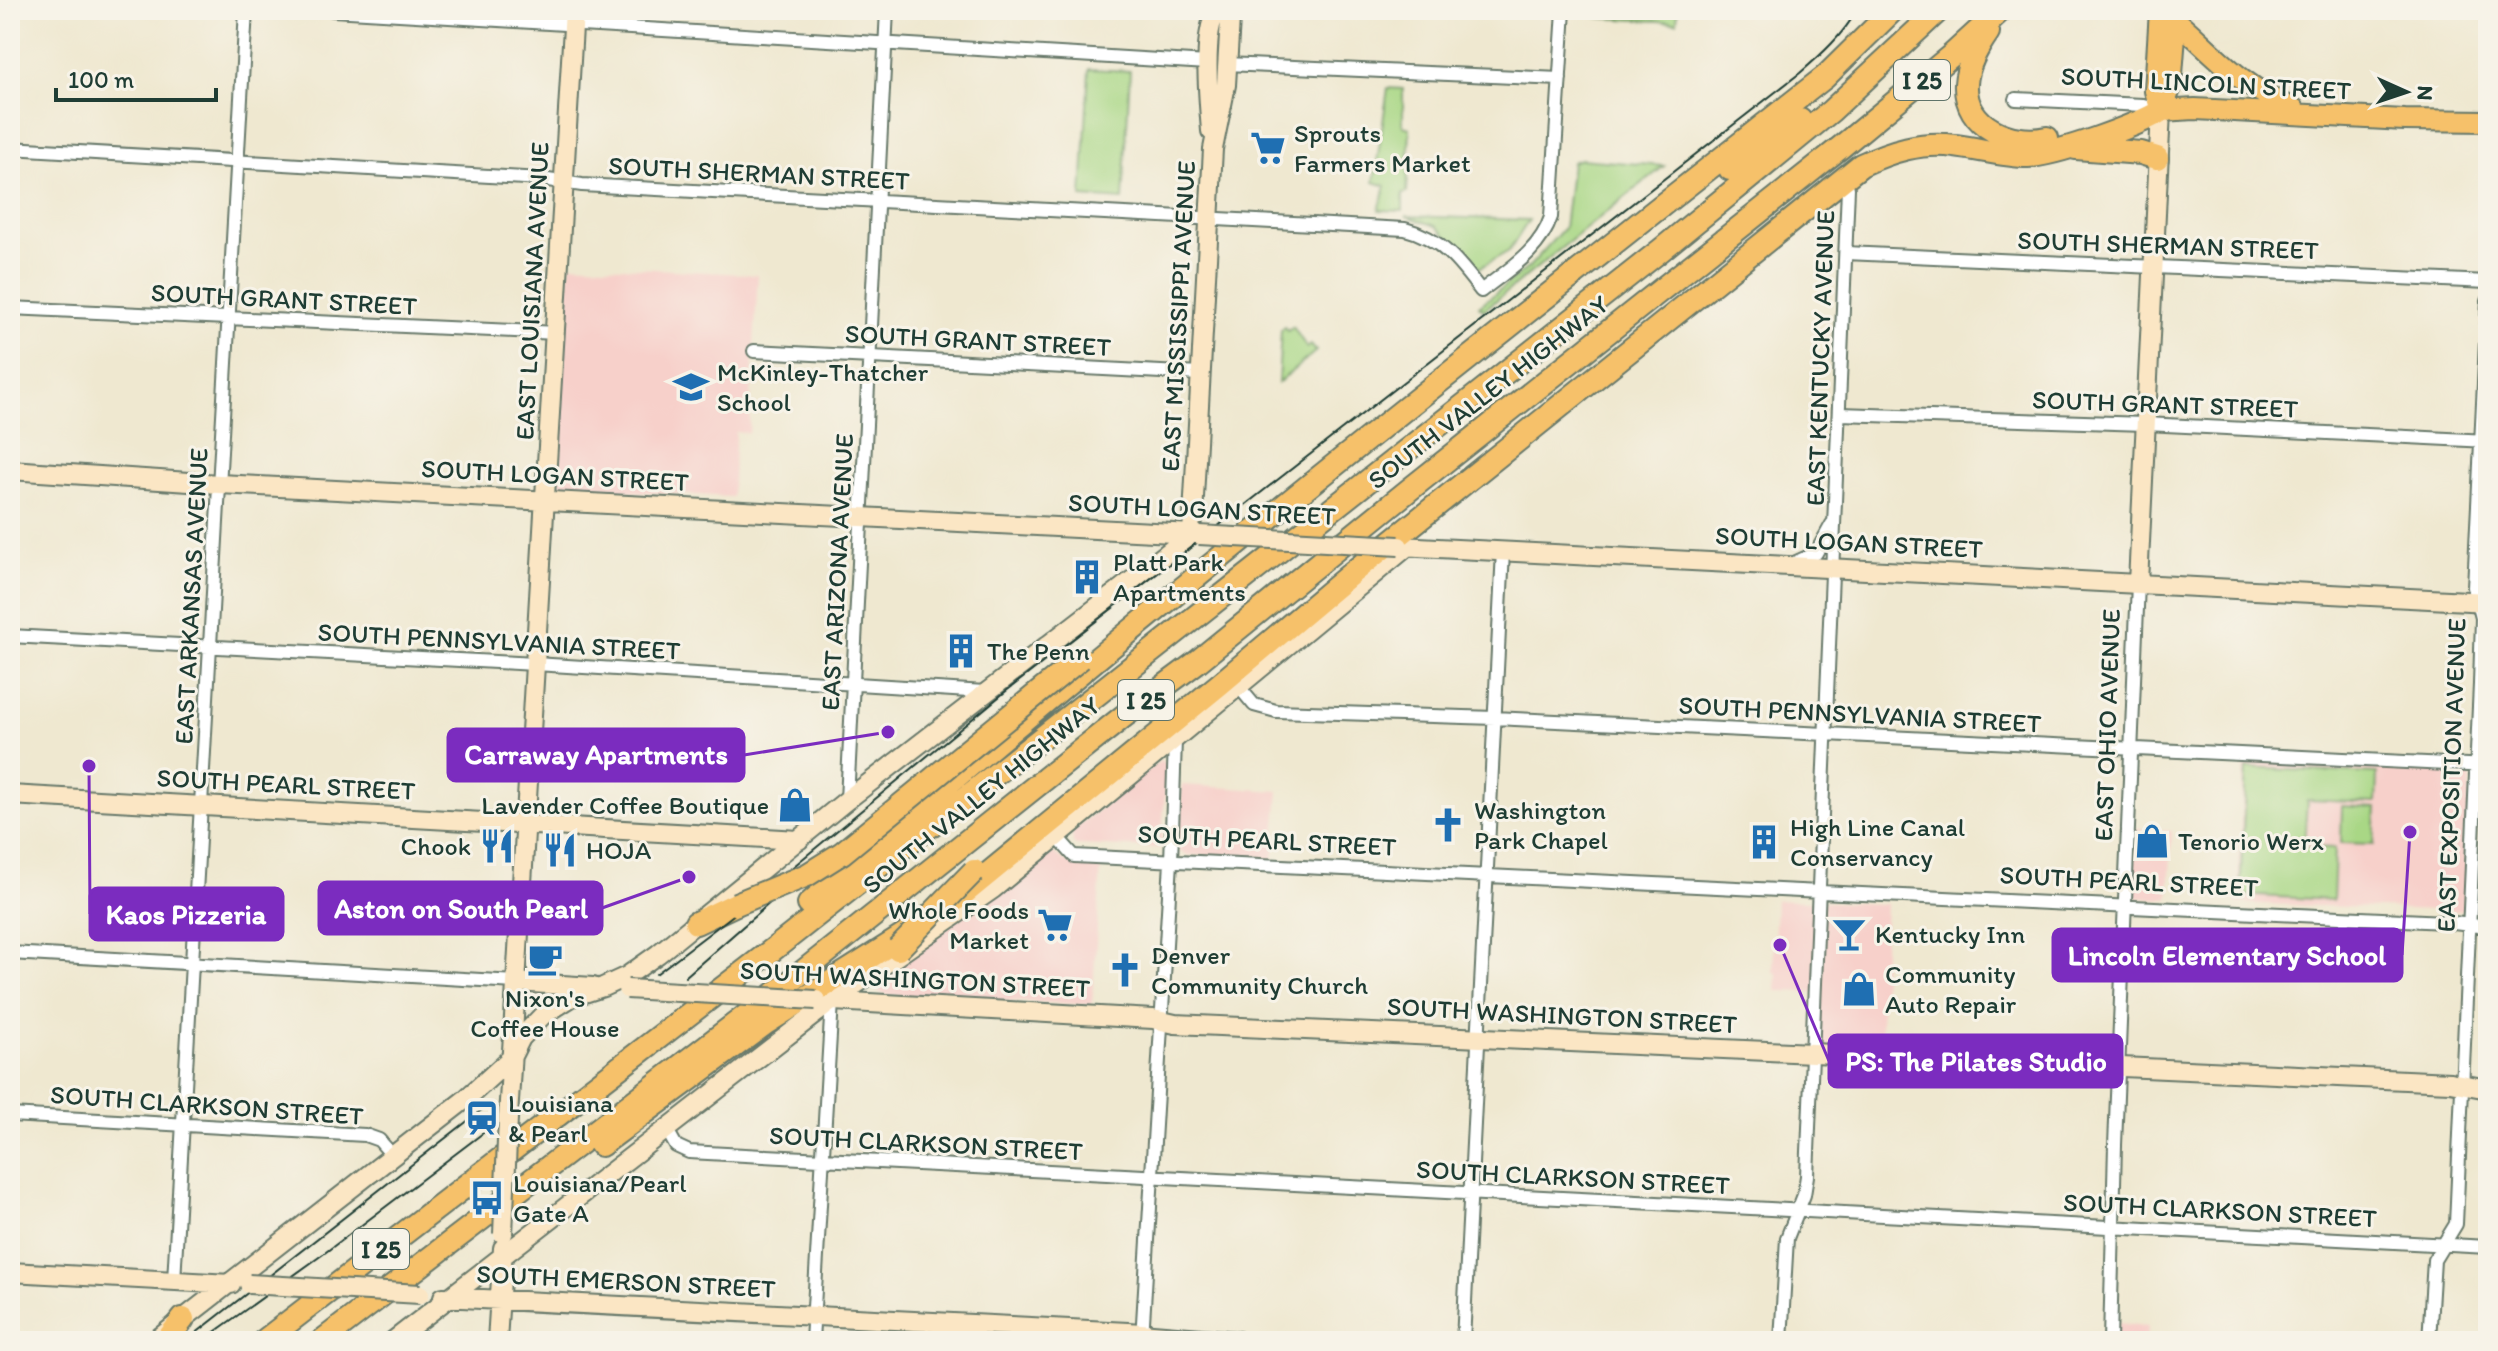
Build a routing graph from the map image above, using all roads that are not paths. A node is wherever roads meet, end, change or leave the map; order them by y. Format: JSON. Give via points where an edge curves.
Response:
{"nodes":[{"id":1,"x":246,"y":10,"type":"edge"},
{"id":2,"x":333,"y":10,"type":"edge"},
{"id":3,"x":887,"y":10,"type":"edge"},
{"id":4,"x":1564,"y":10,"type":"edge"},
{"id":5,"x":1893,"y":10,"type":"edge"},
{"id":6,"x":1939,"y":10,"type":"edge"},
{"id":7,"x":2003,"y":10,"type":"edge"},
{"id":8,"x":2169,"y":12,"type":"edge"},
{"id":9,"x":1217,"y":13,"type":"edge"},
{"id":10,"x":574,"y":18,"type":"edge"},
{"id":11,"x":886,"y":45,"type":"junction"},
{"id":12,"x":1208,"y":63,"type":"junction"},
{"id":13,"x":1227,"y":64,"type":"junction"},
{"id":14,"x":1560,"y":79,"type":"junction"},
{"id":15,"x":2016,"y":99,"type":"dead end"},
{"id":16,"x":2161,"y":111,"type":"junction"},
{"id":17,"x":2305,"y":114,"type":"junction"},
{"id":18,"x":2488,"y":121,"type":"edge"},
{"id":19,"x":2063,"y":147,"type":"junction"},
{"id":20,"x":10,"y":148,"type":"edge"},
{"id":21,"x":1213,"y":149,"type":"junction"},
{"id":22,"x":2157,"y":158,"type":"junction"},
{"id":23,"x":237,"y":162,"type":"junction"},
{"id":24,"x":565,"y":182,"type":"junction"},
{"id":25,"x":1848,"y":188,"type":"dead end"},
{"id":26,"x":878,"y":202,"type":"junction"},
{"id":27,"x":1208,"y":220,"type":"junction"},
{"id":28,"x":1846,"y":253,"type":"junction"},
{"id":29,"x":2152,"y":266,"type":"junction"},
{"id":30,"x":2488,"y":282,"type":"edge"},
{"id":31,"x":1561,"y":286,"type":"junction"},
{"id":32,"x":2488,"y":301,"type":"edge"},
{"id":33,"x":10,"y":308,"type":"edge"},
{"id":34,"x":228,"y":320,"type":"junction"},
{"id":35,"x":557,"y":333,"type":"junction"},
{"id":36,"x":754,"y":351,"type":"dead end"},
{"id":37,"x":870,"y":357,"type":"junction"},
{"id":38,"x":1200,"y":374,"type":"junction"},
{"id":39,"x":1840,"y":414,"type":"junction"},
{"id":40,"x":2145,"y":424,"type":"junction"},
{"id":41,"x":2484,"y":441,"type":"edge"},
{"id":42,"x":10,"y":470,"type":"edge"},
{"id":43,"x":219,"y":484,"type":"junction"},
{"id":44,"x":1409,"y":490,"type":"junction"},
{"id":45,"x":547,"y":500,"type":"junction"},
{"id":46,"x":1278,"y":512,"type":"junction"},
{"id":47,"x":1836,"y":513,"type":"junction"},
{"id":48,"x":861,"y":518,"type":"junction"},
{"id":49,"x":1195,"y":535,"type":"junction"},
{"id":50,"x":1404,"y":546,"type":"junction"},
{"id":51,"x":1503,"y":551,"type":"junction"},
{"id":52,"x":1786,"y":564,"type":"junction"},
{"id":53,"x":1833,"y":566,"type":"junction"},
{"id":54,"x":2138,"y":583,"type":"junction"},
{"id":55,"x":2482,"y":602,"type":"edge"},
{"id":56,"x":10,"y":636,"type":"edge"},
{"id":57,"x":210,"y":648,"type":"junction"},
{"id":58,"x":535,"y":664,"type":"junction"},
{"id":59,"x":853,"y":683,"type":"junction"},
{"id":60,"x":1239,"y":687,"type":"junction"},
{"id":61,"x":985,"y":692,"type":"junction"},
{"id":62,"x":1495,"y":718,"type":"junction"},
{"id":63,"x":1826,"y":734,"type":"junction"},
{"id":64,"x":1175,"y":740,"type":"junction"},
{"id":65,"x":2132,"y":749,"type":"junction"},
{"id":66,"x":2482,"y":766,"type":"edge"},
{"id":67,"x":10,"y":795,"type":"edge"},
{"id":68,"x":847,"y":800,"type":"junction"},
{"id":69,"x":201,"y":805,"type":"junction"},
{"id":70,"x":526,"y":824,"type":"junction"},
{"id":71,"x":1057,"y":837,"type":"junction"},
{"id":72,"x":799,"y":840,"type":"junction"},
{"id":73,"x":1171,"y":862,"type":"junction"},
{"id":74,"x":1487,"y":877,"type":"junction"},
{"id":75,"x":1819,"y":893,"type":"junction"},
{"id":76,"x":2125,"y":907,"type":"junction"},
{"id":77,"x":696,"y":923,"type":"junction"},
{"id":78,"x":2469,"y":925,"type":"junction"},
{"id":79,"x":2488,"y":927,"type":"edge"},
{"id":80,"x":10,"y":953,"type":"edge"},
{"id":81,"x":192,"y":963,"type":"junction"},
{"id":82,"x":881,"y":966,"type":"junction"},
{"id":83,"x":516,"y":982,"type":"junction"},
{"id":84,"x":603,"y":987,"type":"junction"},
{"id":85,"x":824,"y":1000,"type":"junction"},
{"id":86,"x":1160,"y":1020,"type":"junction"},
{"id":87,"x":1480,"y":1037,"type":"junction"},
{"id":88,"x":652,"y":1042,"type":"junction"},
{"id":89,"x":1811,"y":1052,"type":"junction"},
{"id":90,"x":511,"y":1058,"type":"junction"},
{"id":91,"x":2118,"y":1067,"type":"junction"},
{"id":92,"x":2462,"y":1085,"type":"junction"},
{"id":93,"x":2488,"y":1089,"type":"edge"},
{"id":94,"x":10,"y":1115,"type":"edge"},
{"id":95,"x":183,"y":1124,"type":"junction"},
{"id":96,"x":667,"y":1130,"type":"junction"},
{"id":97,"x":393,"y":1156,"type":"junction"},
{"id":98,"x":822,"y":1159,"type":"junction"},
{"id":99,"x":1151,"y":1177,"type":"junction"},
{"id":100,"x":1472,"y":1194,"type":"junction"},
{"id":101,"x":1799,"y":1210,"type":"junction"},
{"id":102,"x":2114,"y":1226,"type":"junction"},
{"id":103,"x":2445,"y":1244,"type":"junction"},
{"id":104,"x":445,"y":1246,"type":"junction"},
{"id":105,"x":2488,"y":1247,"type":"edge"},
{"id":106,"x":502,"y":1256,"type":"junction"},
{"id":107,"x":10,"y":1272,"type":"edge"},
{"id":108,"x":174,"y":1281,"type":"junction"},
{"id":109,"x":229,"y":1283,"type":"junction"},
{"id":110,"x":448,"y":1298,"type":"junction"},
{"id":111,"x":499,"y":1302,"type":"junction"},
{"id":112,"x":814,"y":1317,"type":"junction"},
{"id":113,"x":183,"y":1319,"type":"junction"},
{"id":114,"x":1142,"y":1337,"type":"edge"},
{"id":115,"x":155,"y":1341,"type":"edge"},
{"id":116,"x":166,"y":1341,"type":"edge"},
{"id":117,"x":264,"y":1341,"type":"edge"},
{"id":118,"x":322,"y":1341,"type":"edge"},
{"id":119,"x":393,"y":1341,"type":"edge"},
{"id":120,"x":497,"y":1341,"type":"edge"},
{"id":121,"x":812,"y":1341,"type":"edge"},
{"id":122,"x":1238,"y":1341,"type":"edge"},
{"id":123,"x":1463,"y":1341,"type":"edge"},
{"id":124,"x":1781,"y":1341,"type":"edge"},
{"id":125,"x":2110,"y":1341,"type":"edge"},
{"id":126,"x":2429,"y":1341,"type":"edge"}],
"edges":[{"from":1,"to":23,"type":"street","name":"EAST ARKANSAS AVENUE"},
{"from":2,"to":10,"type":"street"},
{"from":3,"to":11,"type":"street","name":"EAST ARIZONA AVENUE"},
{"from":4,"to":14,"type":"street"},
{"from":5,"to":31,"type":"highway","via":[[1825,77]]},
{"from":6,"to":31,"type":"highway","via":[[1765,145]]},
{"from":6,"to":88,"type":"highway","name":"SOUTH VALLEY HIGHWAY","number":"I 25","via":[[1831,111],[1673,240]]},
{"from":7,"to":16,"type":"highway","via":[[1973,56],[1966,81],[1969,104],[1997,133],[2023,141],[2144,110]]},
{"from":7,"to":44,"type":"highway","name":"SOUTH VALLEY HIGHWAY","number":"I 25","via":[[1829,157]]},
{"from":8,"to":16,"type":"main road","name":"EAST OHIO AVENUE","via":[[2170,91]]},
{"from":8,"to":17,"type":"main road","via":[[2250,88]]},
{"from":9,"to":12,"type":"street","name":"EAST MISSISSIPPI AVENUE"},
{"from":9,"to":13,"type":"street","name":"EAST MISSISSIPPI AVENUE","via":[[1230,19]]},
{"from":10,"to":11,"type":"street"},
{"from":10,"to":24,"type":"street","name":"EAST LOUISIANA AVENUE"},
{"from":11,"to":12,"type":"street"},
{"from":11,"to":26,"type":"street","name":"EAST ARIZONA AVENUE"},
{"from":12,"to":21,"type":"street","name":"EAST MISSISSIPPI AVENUE"},
{"from":13,"to":14,"type":"street"},
{"from":13,"to":21,"type":"street","name":"EAST MISSISSIPPI AVENUE"},
{"from":14,"to":27,"type":"street","name":"SOUTH SHERMAN STREET","via":[[1554,199],[1547,229],[1525,257],[1481,291],[1452,255],[1415,232]]},
{"from":15,"to":16,"type":"street","name":"SOUTH LINCOLN STREET","via":[[2143,105]]},
{"from":16,"to":17,"type":"main road","name":"SOUTH LINCOLN STREET"},
{"from":16,"to":19,"type":"highway"},
{"from":16,"to":22,"type":"street","name":"EAST OHIO AVENUE"},
{"from":17,"to":18,"type":"main road","name":"SOUTH LINCOLN STREET"},
{"from":19,"to":22,"type":"highway"},
{"from":19,"to":104,"type":"highway","via":[[2020,156],[1922,145],[1854,170],[1352,573],[964,894],[766,1023],[588,1155]]},
{"from":20,"to":23,"type":"street","name":"SOUTH SHERMAN STREET"},
{"from":21,"to":27,"type":"street","name":"EAST MISSISSIPPI AVENUE"},
{"from":22,"to":29,"type":"street","name":"EAST OHIO AVENUE"},
{"from":23,"to":24,"type":"street","name":"SOUTH SHERMAN STREET"},
{"from":23,"to":34,"type":"street","name":"EAST ARKANSAS AVENUE"},
{"from":24,"to":26,"type":"street","name":"SOUTH SHERMAN STREET"},
{"from":24,"to":35,"type":"street","name":"EAST LOUISIANA AVENUE"},
{"from":25,"to":28,"type":"street","name":"EAST KENTUCKY AVENUE"},
{"from":26,"to":27,"type":"street","name":"SOUTH SHERMAN STREET"},
{"from":26,"to":37,"type":"street","name":"EAST ARIZONA AVENUE"},
{"from":27,"to":38,"type":"street","name":"EAST MISSISSIPPI AVENUE"},
{"from":28,"to":29,"type":"street","name":"SOUTH SHERMAN STREET"},
{"from":28,"to":39,"type":"street","name":"EAST KENTUCKY AVENUE"},
{"from":29,"to":30,"type":"street","name":"SOUTH SHERMAN STREET"},
{"from":29,"to":40,"type":"street","name":"EAST OHIO AVENUE"},
{"from":31,"to":46,"type":"highway"},
{"from":32,"to":41,"type":"street","name":"EAST EXPOSITION AVENUE"},
{"from":33,"to":34,"type":"street","name":"SOUTH GRANT STREET"},
{"from":34,"to":35,"type":"street","name":"SOUTH GRANT STREET"},
{"from":34,"to":43,"type":"street","name":"EAST ARKANSAS AVENUE"},
{"from":35,"to":45,"type":"street","name":"EAST LOUISIANA AVENUE"},
{"from":36,"to":37,"type":"street","name":"SOUTH GRANT STREET"},
{"from":37,"to":38,"type":"street","name":"SOUTH GRANT STREET"},
{"from":37,"to":48,"type":"street","name":"EAST ARIZONA AVENUE"},
{"from":38,"to":49,"type":"street","name":"EAST MISSISSIPPI AVENUE"},
{"from":39,"to":40,"type":"street","name":"SOUTH GRANT STREET"},
{"from":39,"to":47,"type":"street","name":"EAST KENTUCKY AVENUE"},
{"from":40,"to":41,"type":"street","name":"SOUTH GRANT STREET"},
{"from":40,"to":54,"type":"street","name":"EAST OHIO AVENUE"},
{"from":41,"to":55,"type":"street","name":"EAST EXPOSITION AVENUE","via":[[2474,587]]},
{"from":42,"to":43,"type":"street","name":"SOUTH LOGAN STREET"},
{"from":43,"to":45,"type":"street","name":"SOUTH LOGAN STREET"},
{"from":43,"to":57,"type":"street","name":"EAST ARKANSAS AVENUE"},
{"from":44,"to":82,"type":"highway","bridge":true,"via":[[1393,521],[974,871]]},
{"from":44,"to":104,"type":"highway","name":"SOUTH VALLEY HIGHWAY","number":"I 25","via":[[945,860]]},
{"from":45,"to":48,"type":"street","name":"SOUTH LOGAN STREET"},
{"from":45,"to":58,"type":"street","name":"EAST LOUISIANA AVENUE"},
{"from":46,"to":77,"type":"highway","bridge":true,"via":[[1081,658],[842,853],[807,875]]},
{"from":46,"to":88,"type":"highway","via":[[999,739]]},
{"from":47,"to":52,"type":"street","via":[[1816,553]]},
{"from":47,"to":53,"type":"street","name":"EAST KENTUCKY AVENUE"},
{"from":48,"to":49,"type":"street","name":"SOUTH LOGAN STREET"},
{"from":48,"to":59,"type":"street","name":"EAST ARIZONA AVENUE"},
{"from":49,"to":50,"type":"street","name":"SOUTH LOGAN STREET","bridge":true},
{"from":49,"to":61,"type":"street"},
{"from":50,"to":51,"type":"street","name":"SOUTH LOGAN STREET"},
{"from":50,"to":60,"type":"street"},
{"from":51,"to":52,"type":"street","name":"SOUTH LOGAN STREET"},
{"from":51,"to":62,"type":"street"},
{"from":52,"to":53,"type":"street","name":"SOUTH LOGAN STREET"},
{"from":53,"to":54,"type":"street","name":"SOUTH LOGAN STREET"},
{"from":53,"to":63,"type":"street","name":"EAST KENTUCKY AVENUE"},
{"from":54,"to":55,"type":"street","name":"SOUTH LOGAN STREET"},
{"from":54,"to":65,"type":"street","name":"EAST OHIO AVENUE"},
{"from":55,"to":66,"type":"street","name":"EAST EXPOSITION AVENUE"},
{"from":56,"to":57,"type":"street","name":"SOUTH PENNSYLVANIA STREET"},
{"from":57,"to":58,"type":"street","name":"SOUTH PENNSYLVANIA STREET"},
{"from":57,"to":69,"type":"street","name":"EAST ARKANSAS AVENUE"},
{"from":58,"to":59,"type":"street","name":"SOUTH PENNSYLVANIA STREET"},
{"from":58,"to":70,"type":"street","name":"EAST LOUISIANA AVENUE"},
{"from":59,"to":61,"type":"street","name":"SOUTH PENNSYLVANIA STREET"},
{"from":59,"to":68,"type":"street","name":"EAST ARIZONA AVENUE"},
{"from":60,"to":62,"type":"street","name":"SOUTH PENNSYLVANIA STREET","via":[[1254,705],[1267,710]]},
{"from":60,"to":64,"type":"street"},
{"from":61,"to":68,"type":"street"},
{"from":62,"to":63,"type":"street","name":"SOUTH PENNSYLVANIA STREET"},
{"from":62,"to":74,"type":"street"},
{"from":63,"to":65,"type":"street","name":"SOUTH PENNSYLVANIA STREET"},
{"from":63,"to":75,"type":"street","name":"EAST KENTUCKY AVENUE"},
{"from":64,"to":71,"type":"street"},
{"from":64,"to":73,"type":"street"},
{"from":65,"to":66,"type":"street","name":"SOUTH PENNSYLVANIA STREET"},
{"from":65,"to":76,"type":"street","name":"EAST OHIO AVENUE"},
{"from":66,"to":78,"type":"street","name":"EAST EXPOSITION AVENUE"},
{"from":67,"to":69,"type":"street","name":"SOUTH PEARL STREET"},
{"from":68,"to":72,"type":"street"},
{"from":69,"to":70,"type":"street","name":"SOUTH PEARL STREET"},
{"from":69,"to":81,"type":"street","name":"EAST ARKANSAS AVENUE"},
{"from":70,"to":72,"type":"street","name":"SOUTH PEARL STREET"},
{"from":70,"to":83,"type":"street","name":"EAST LOUISIANA AVENUE"},
{"from":71,"to":73,"type":"street","name":"SOUTH PEARL STREET","via":[[1074,856]]},
{"from":71,"to":82,"type":"street","via":[[993,889]]},
{"from":72,"to":77,"type":"street"},
{"from":73,"to":74,"type":"street","name":"SOUTH PEARL STREET"},
{"from":73,"to":86,"type":"street"},
{"from":74,"to":75,"type":"street","name":"SOUTH PEARL STREET"},
{"from":74,"to":87,"type":"street"},
{"from":75,"to":76,"type":"street","name":"SOUTH PEARL STREET"},
{"from":75,"to":89,"type":"street","name":"EAST KENTUCKY AVENUE"},
{"from":76,"to":78,"type":"street","name":"SOUTH PEARL STREET"},
{"from":76,"to":91,"type":"street","name":"EAST OHIO AVENUE"},
{"from":77,"to":84,"type":"street"},
{"from":78,"to":79,"type":"street","name":"SOUTH PEARL STREET"},
{"from":78,"to":92,"type":"street","name":"EAST EXPOSITION AVENUE"},
{"from":80,"to":81,"type":"street","name":"SOUTH WASHINGTON STREET"},
{"from":81,"to":83,"type":"street","name":"SOUTH WASHINGTON STREET"},
{"from":81,"to":95,"type":"street","name":"EAST ARKANSAS AVENUE"},
{"from":82,"to":85,"type":"street"},
{"from":83,"to":84,"type":"street","name":"SOUTH WASHINGTON STREET"},
{"from":83,"to":90,"type":"street","name":"EAST LOUISIANA AVENUE"},
{"from":84,"to":85,"type":"street","name":"SOUTH WASHINGTON STREET","bridge":true},
{"from":84,"to":90,"type":"street","via":[[572,997],[542,1016]]},
{"from":85,"to":86,"type":"street","name":"SOUTH WASHINGTON STREET"},
{"from":85,"to":96,"type":"street"},
{"from":85,"to":98,"type":"street"},
{"from":86,"to":87,"type":"street","name":"SOUTH WASHINGTON STREET"},
{"from":86,"to":99,"type":"street"},
{"from":87,"to":89,"type":"street","name":"SOUTH WASHINGTON STREET"},
{"from":87,"to":100,"type":"street"},
{"from":88,"to":117,"type":"highway","name":"SOUTH VALLEY HIGHWAY","number":"I 25"},
{"from":89,"to":91,"type":"street","name":"SOUTH WASHINGTON STREET"},
{"from":89,"to":101,"type":"street","name":"EAST KENTUCKY AVENUE","via":[[1807,1176]]},
{"from":90,"to":97,"type":"street"},
{"from":90,"to":106,"type":"street","name":"EAST LOUISIANA AVENUE","bridge":true},
{"from":91,"to":92,"type":"street","name":"SOUTH WASHINGTON STREET"},
{"from":91,"to":102,"type":"street","name":"EAST OHIO AVENUE"},
{"from":92,"to":93,"type":"street","name":"SOUTH WASHINGTON STREET"},
{"from":92,"to":103,"type":"street","name":"EAST EXPOSITION AVENUE","via":[[2456,1224]]},
{"from":94,"to":95,"type":"street","name":"SOUTH CLARKSON STREET"},
{"from":95,"to":97,"type":"street","name":"SOUTH CLARKSON STREET","via":[[365,1135],[379,1140]]},
{"from":95,"to":108,"type":"street","name":"EAST ARKANSAS AVENUE"},
{"from":96,"to":98,"type":"street","name":"SOUTH CLARKSON STREET","via":[[676,1146],[689,1152]]},
{"from":96,"to":106,"type":"street"},
{"from":97,"to":109,"type":"street"},
{"from":98,"to":99,"type":"street","name":"SOUTH CLARKSON STREET"},
{"from":98,"to":112,"type":"street"},
{"from":99,"to":100,"type":"street","name":"SOUTH CLARKSON STREET"},
{"from":99,"to":114,"type":"street"},
{"from":100,"to":101,"type":"street","name":"SOUTH CLARKSON STREET"},
{"from":100,"to":123,"type":"street"},
{"from":101,"to":102,"type":"street","name":"SOUTH CLARKSON STREET"},
{"from":101,"to":124,"type":"street","name":"EAST KENTUCKY AVENUE","via":[[1786,1244]]},
{"from":102,"to":103,"type":"street","name":"SOUTH CLARKSON STREET"},
{"from":102,"to":125,"type":"street","name":"EAST OHIO AVENUE"},
{"from":103,"to":105,"type":"street","name":"SOUTH CLARKSON STREET"},
{"from":103,"to":126,"type":"street","name":"EAST EXPOSITION AVENUE","via":[[2434,1260]]},
{"from":104,"to":118,"type":"highway","name":"SOUTH VALLEY HIGHWAY","number":"I 25"},
{"from":106,"to":110,"type":"street"},
{"from":106,"to":111,"type":"street","name":"EAST LOUISIANA AVENUE"},
{"from":107,"to":108,"type":"street","name":"SOUTH EMERSON STREET"},
{"from":108,"to":109,"type":"street","name":"SOUTH EMERSON STREET"},
{"from":109,"to":110,"type":"street","name":"SOUTH EMERSON STREET","bridge":true},
{"from":109,"to":113,"type":"street"},
{"from":110,"to":111,"type":"street","name":"SOUTH EMERSON STREET"},
{"from":110,"to":119,"type":"street"},
{"from":111,"to":112,"type":"street","name":"SOUTH EMERSON STREET"},
{"from":111,"to":120,"type":"street","name":"EAST LOUISIANA AVENUE"},
{"from":112,"to":114,"type":"street","name":"SOUTH EMERSON STREET"},
{"from":112,"to":121,"type":"street"},
{"from":113,"to":115,"type":"street"},
{"from":113,"to":116,"type":"highway"},
{"from":114,"to":122,"type":"street","name":"SOUTH EMERSON STREET"}]}
